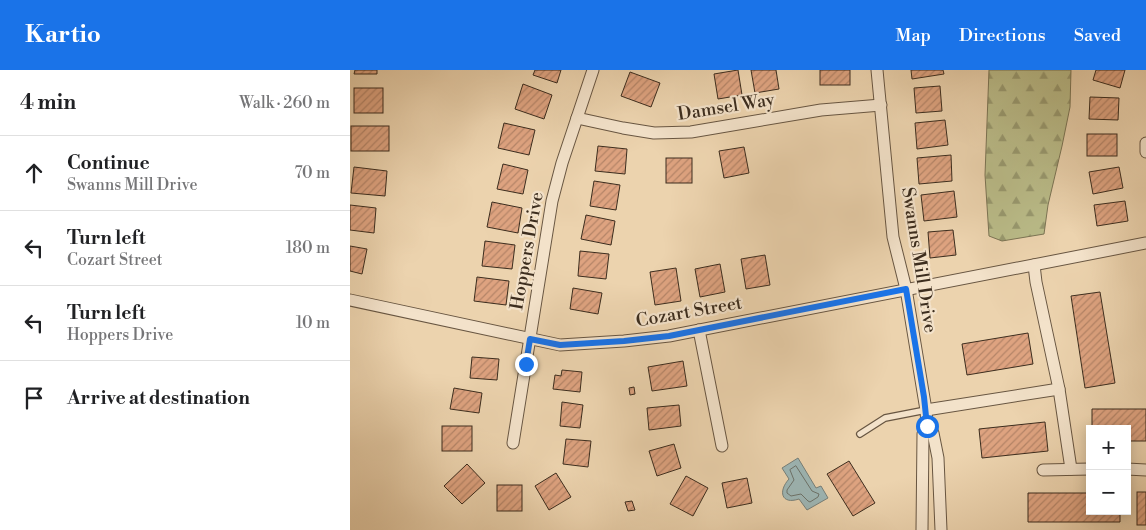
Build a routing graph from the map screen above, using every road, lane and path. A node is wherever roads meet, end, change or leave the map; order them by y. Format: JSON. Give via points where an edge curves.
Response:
{"nodes":[{"id":1,"x":593,"y":70,"type":"edge"},
{"id":2,"x":877,"y":70,"type":"edge"},
{"id":3,"x":881,"y":105,"type":"junction"},
{"id":4,"x":577,"y":118,"type":"junction"},
{"id":5,"x":1146,"y":143,"type":"edge"},
{"id":6,"x":1146,"y":152,"type":"edge"},
{"id":7,"x":1146,"y":243,"type":"edge"},
{"id":8,"x":1034,"y":265,"type":"junction"},
{"id":9,"x":906,"y":289,"type":"junction"},
{"id":10,"x":350,"y":300,"type":"edge"},
{"id":11,"x":699,"y":330,"type":"junction"},
{"id":12,"x":530,"y":339,"type":"junction"},
{"id":13,"x":1060,"y":389,"type":"junction"},
{"id":14,"x":926,"y":410,"type":"junction"},
{"id":15,"x":927,"y":426,"type":"junction"},
{"id":16,"x":860,"y":434,"type":"dead end"},
{"id":17,"x":513,"y":443,"type":"dead end"},
{"id":18,"x":722,"y":446,"type":"dead end"},
{"id":19,"x":1071,"y":469,"type":"junction"},
{"id":20,"x":1086,"y":469,"type":"edge"},
{"id":21,"x":1131,"y":469,"type":"edge"},
{"id":22,"x":1042,"y":470,"type":"dead end"},
{"id":23,"x":1146,"y":470,"type":"edge"},
{"id":24,"x":922,"y":530,"type":"edge"},
{"id":25,"x":940,"y":530,"type":"edge"}],
"edges":[{"from":1,"to":4,"type":"street","name":"Hoppers Drive"},
{"from":2,"to":3,"type":"street","name":"Swanns Mill Drive"},
{"from":3,"to":4,"type":"street","name":"Damsel Way","via":[[822,110],[691,132],[654,133]]},
{"from":3,"to":9,"type":"street","name":"Swanns Mill Drive","via":[[893,237]]},
{"from":4,"to":12,"type":"street","name":"Hoppers Drive","via":[[552,200]]},
{"from":5,"to":6,"type":"street"},
{"from":7,"to":8,"type":"street","name":"Cozart Street"},
{"from":8,"to":9,"type":"street","name":"Cozart Street"},
{"from":8,"to":13,"type":"street"},
{"from":9,"to":11,"type":"street","name":"Cozart Street"},
{"from":9,"to":14,"type":"street","name":"Swanns Mill Drive"},
{"from":10,"to":12,"type":"street","name":"Cozart Street"},
{"from":11,"to":12,"type":"street","name":"Cozart Street","via":[[587,344],[560,345]]},
{"from":11,"to":18,"type":"street"},
{"from":12,"to":17,"type":"street","name":"Hoppers Drive"},
{"from":13,"to":14,"type":"street"},
{"from":13,"to":19,"type":"street"},
{"from":14,"to":15,"type":"street","name":"Swanns Mill Drive"},
{"from":14,"to":16,"type":"lane","via":[[885,418]]},
{"from":15,"to":24,"type":"street","name":"Swanns Mill Drive","via":[[923,434]]},
{"from":15,"to":25,"type":"street","name":"Swanns Mill Drive","via":[[933,433],[938,458]]},
{"from":19,"to":20,"type":"street"},
{"from":19,"to":22,"type":"street"},
{"from":21,"to":23,"type":"street"}]}
